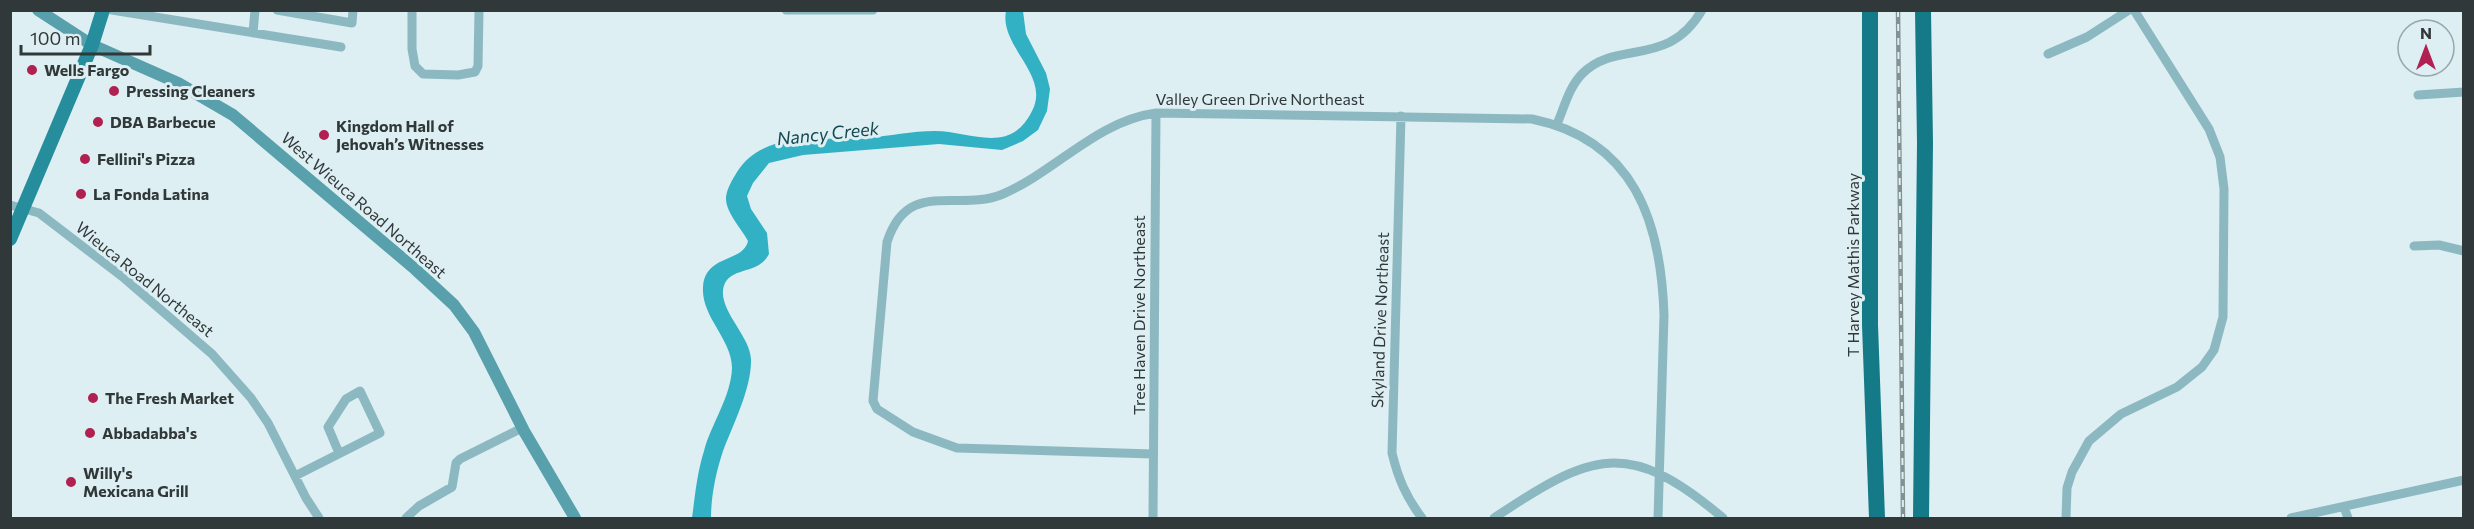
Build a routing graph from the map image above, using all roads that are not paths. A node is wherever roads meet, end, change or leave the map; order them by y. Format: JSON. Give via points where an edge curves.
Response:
{"nodes":[{"id":1,"x":38,"y":10,"type":"edge"},
{"id":2,"x":103,"y":10,"type":"edge"},
{"id":3,"x":112,"y":10,"type":"edge"},
{"id":4,"x":255,"y":10,"type":"edge"},
{"id":5,"x":277,"y":10,"type":"edge"},
{"id":6,"x":353,"y":10,"type":"edge"},
{"id":7,"x":412,"y":10,"type":"edge"},
{"id":8,"x":479,"y":10,"type":"edge"},
{"id":9,"x":786,"y":10,"type":"edge"},
{"id":10,"x":873,"y":10,"type":"edge"},
{"id":11,"x":1702,"y":10,"type":"edge"},
{"id":12,"x":1869,"y":10,"type":"edge"},
{"id":13,"x":1923,"y":10,"type":"edge"},
{"id":14,"x":2132,"y":10,"type":"edge"},
{"id":15,"x":303,"y":13,"type":"edge"},
{"id":16,"x":253,"y":33,"type":"junction"},
{"id":17,"x":92,"y":45,"type":"junction"},
{"id":18,"x":341,"y":46,"type":"dead end"},
{"id":19,"x":2048,"y":54,"type":"dead end"},
{"id":20,"x":2463,"y":92,"type":"edge"},
{"id":21,"x":2418,"y":95,"type":"dead end"},
{"id":22,"x":1156,"y":113,"type":"junction"},
{"id":23,"x":1401,"y":116,"type":"junction"},
{"id":24,"x":1557,"y":124,"type":"junction"},
{"id":25,"x":17,"y":206,"type":"edge"},
{"id":26,"x":10,"y":239,"type":"edge"},
{"id":27,"x":2414,"y":246,"type":"dead end"},
{"id":28,"x":2463,"y":251,"type":"edge"},
{"id":29,"x":522,"y":429,"type":"junction"},
{"id":30,"x":339,"y":453,"type":"junction"},
{"id":31,"x":1153,"y":454,"type":"junction"},
{"id":32,"x":1660,"y":473,"type":"junction"},
{"id":33,"x":295,"y":476,"type":"junction"},
{"id":34,"x":2463,"y":480,"type":"edge"},
{"id":35,"x":2344,"y":507,"type":"junction"},
{"id":36,"x":319,"y":519,"type":"edge"},
{"id":37,"x":406,"y":519,"type":"edge"},
{"id":38,"x":575,"y":519,"type":"edge"},
{"id":39,"x":1153,"y":519,"type":"edge"},
{"id":40,"x":1422,"y":519,"type":"edge"},
{"id":41,"x":1494,"y":519,"type":"edge"},
{"id":42,"x":1658,"y":519,"type":"edge"},
{"id":43,"x":1723,"y":519,"type":"edge"},
{"id":44,"x":1877,"y":519,"type":"edge"},
{"id":45,"x":1921,"y":519,"type":"edge"},
{"id":46,"x":2066,"y":519,"type":"edge"},
{"id":47,"x":2291,"y":519,"type":"edge"},
{"id":48,"x":2348,"y":519,"type":"edge"}],
"edges":[{"from":1,"to":17,"type":"street","name":"West Wieuca Road Northeast"},
{"from":2,"to":17,"type":"main road"},
{"from":3,"to":16,"type":"street"},
{"from":4,"to":16,"type":"street"},
{"from":5,"to":15,"type":"street"},
{"from":6,"to":15,"type":"street","via":[[352,23]]},
{"from":7,"to":8,"type":"street","via":[[416,66],[423,74],[441,76],[475,72]]},
{"from":9,"to":10,"type":"street"},
{"from":11,"to":24,"type":"street","via":[[1683,35],[1665,45],[1608,59],[1589,68],[1572,89]]},
{"from":12,"to":44,"type":"highway","name":"T Harvey Mathis Parkway","via":[[1870,325]]},
{"from":13,"to":45,"type":"highway"},
{"from":14,"to":19,"type":"street","via":[[2087,38]]},
{"from":14,"to":46,"type":"street","via":[[2209,129],[2217,149],[2224,189],[2223,317],[2214,350],[2202,367],[2177,387],[2121,414],[2089,441],[2067,488]]},
{"from":16,"to":18,"type":"street"},
{"from":17,"to":25,"type":"main road"},
{"from":17,"to":29,"type":"street","name":"West Wieuca Road Northeast","via":[[178,83],[233,115],[415,269],[464,318]]},
{"from":20,"to":21,"type":"street"},
{"from":22,"to":23,"type":"street","name":"Valley Green Drive Northeast"},
{"from":22,"to":31,"type":"street","name":"Tree Haven Drive Northeast"},
{"from":22,"to":31,"type":"street","name":"Valley Green Drive Northeast","via":[[1120,122],[1039,176],[1003,194],[979,200],[928,200],[901,215],[887,242],[873,401],[877,409],[913,432],[957,448]]},
{"from":23,"to":24,"type":"street","name":"Valley Green Drive Northeast","via":[[1514,117]]},
{"from":23,"to":40,"type":"street","name":"Skyland Drive Northeast","via":[[1392,453],[1406,495]]},
{"from":24,"to":32,"type":"street","name":"Valley Green Drive Northeast","via":[[1597,147],[1615,163],[1632,183],[1650,219],[1664,293]]},
{"from":25,"to":26,"type":"main road"},
{"from":25,"to":33,"type":"street","name":"Wieuca Road Northeast","via":[[39,213],[124,278],[212,354],[251,398]]},
{"from":27,"to":28,"type":"street","via":[[2439,245]]},
{"from":29,"to":37,"type":"street","via":[[460,459],[452,487],[419,506]]},
{"from":29,"to":38,"type":"street","name":"West Wieuca Road Northeast"},
{"from":30,"to":30,"type":"street","via":[[380,433],[360,391],[346,399],[328,427]]},
{"from":30,"to":33,"type":"street"},
{"from":31,"to":39,"type":"street","name":"Tree Haven Drive Northeast"},
{"from":32,"to":41,"type":"street","via":[[1617,462],[1580,468]]},
{"from":32,"to":42,"type":"street","name":"Valley Green Drive Northeast"},
{"from":32,"to":43,"type":"street"},
{"from":33,"to":36,"type":"street","name":"Wieuca Road Northeast"},
{"from":34,"to":35,"type":"street"},
{"from":35,"to":47,"type":"street"},
{"from":35,"to":48,"type":"street"}]}
